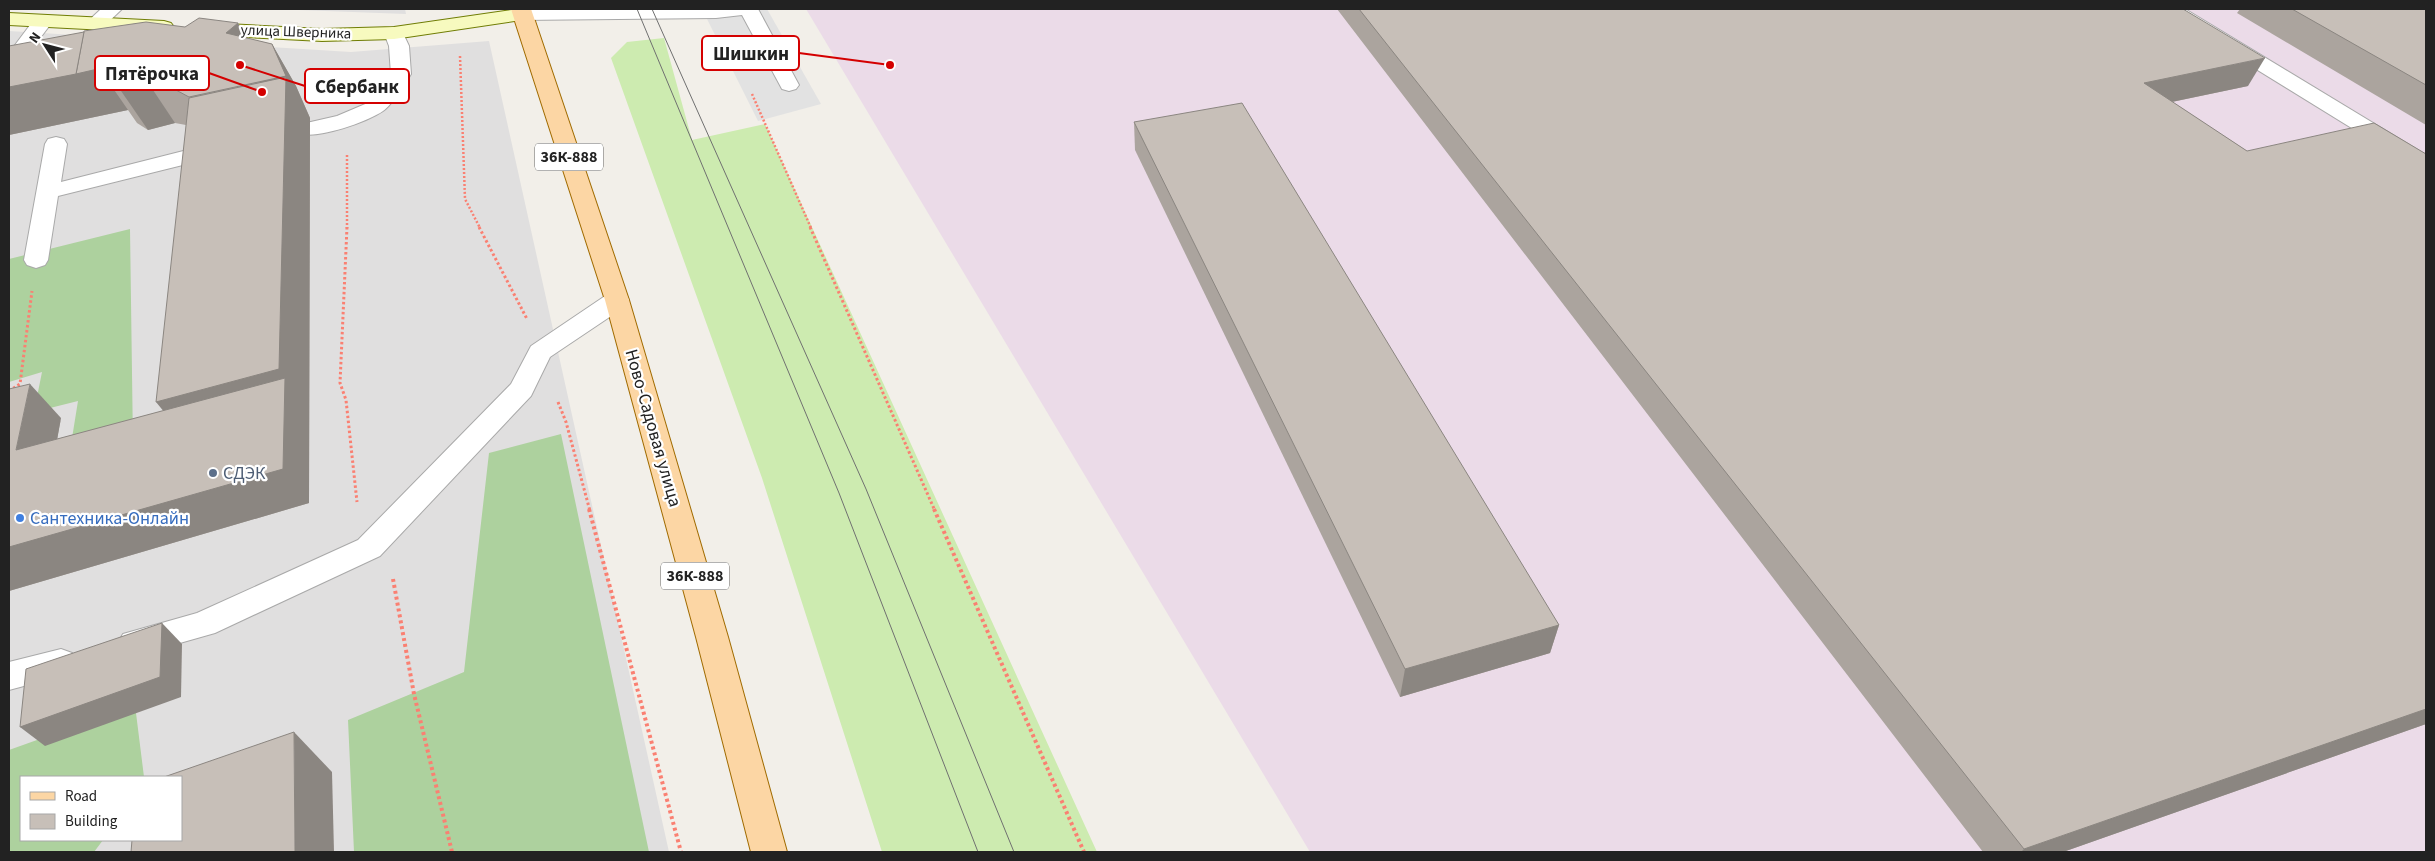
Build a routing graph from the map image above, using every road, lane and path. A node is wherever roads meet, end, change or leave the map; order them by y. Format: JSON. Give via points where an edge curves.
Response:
{"nodes":[{"id":1,"x":112,"y":9,"type":"edge"},
{"id":2,"x":743,"y":9,"type":"edge"},
{"id":3,"x":749,"y":9,"type":"edge"},
{"id":4,"x":2172,"y":9,"type":"edge"},
{"id":5,"x":521,"y":12,"type":"edge"},
{"id":6,"x":9,"y":19,"type":"edge"},
{"id":7,"x":43,"y":21,"type":"junction"},
{"id":8,"x":96,"y":23,"type":"junction"},
{"id":9,"x":440,"y":26,"type":"junction"},
{"id":10,"x":394,"y":33,"type":"junction"},
{"id":11,"x":9,"y":66,"type":"edge"},
{"id":12,"x":789,"y":85,"type":"dead end"},
{"id":13,"x":750,"y":90,"type":"dead end"},
{"id":14,"x":344,"y":121,"type":"junction"},
{"id":15,"x":310,"y":129,"type":"dead end"},
{"id":16,"x":56,"y":144,"type":"dead end"},
{"id":17,"x":216,"y":150,"type":"edge"},
{"id":18,"x":2426,"y":164,"type":"edge"},
{"id":19,"x":48,"y":192,"type":"junction"},
{"id":20,"x":36,"y":260,"type":"joint"},
{"id":21,"x":617,"y":300,"type":"junction"},
{"id":22,"x":540,"y":352,"type":"junction"},
{"id":23,"x":9,"y":391,"type":"edge"},
{"id":24,"x":369,"y":548,"type":"junction"},
{"id":25,"x":113,"y":649,"type":"edge"},
{"id":26,"x":85,"y":657,"type":"edge"},
{"id":27,"x":9,"y":676,"type":"edge"},
{"id":28,"x":452,"y":852,"type":"edge"},
{"id":29,"x":681,"y":852,"type":"edge"},
{"id":30,"x":770,"y":852,"type":"edge"},
{"id":31,"x":1084,"y":852,"type":"edge"}],
"edges":[{"from":1,"to":8,"type":"lane"},
{"from":2,"to":5,"type":"lane","via":[[716,12]]},
{"from":3,"to":12,"type":"lane"},
{"from":4,"to":18,"type":"lane"},
{"from":5,"to":9,"type":"street","name":"улица Шверника"},
{"from":5,"to":21,"type":"main road","name":"Ново-Садовая улица","number":"36К-888"},
{"from":6,"to":7,"type":"street","name":"улица Шверника"},
{"from":7,"to":8,"type":"street","name":"улица Шверника"},
{"from":7,"to":11,"type":"lane"},
{"from":8,"to":10,"type":"street","name":"улица Шверника","via":[[322,36]]},
{"from":9,"to":10,"type":"street","name":"улица Шверника"},
{"from":9,"to":22,"type":"path","via":[[461,59],[465,199]]},
{"from":10,"to":14,"type":"lane","via":[[399,46],[401,74],[377,106]]},
{"from":13,"to":31,"type":"path"},
{"from":14,"to":15,"type":"lane"},
{"from":14,"to":24,"type":"path","via":[[348,215],[340,383],[346,400],[356,498]]},
{"from":16,"to":19,"type":"lane"},
{"from":17,"to":19,"type":"lane"},
{"from":19,"to":20,"type":"lane"},
{"from":20,"to":23,"type":"path","via":[[20,384]]},
{"from":21,"to":22,"type":"lane"},
{"from":21,"to":30,"type":"main road","name":"Ново-Садовая улица","number":"36К-888"},
{"from":22,"to":24,"type":"lane","via":[[522,389]]},
{"from":22,"to":29,"type":"path","via":[[566,422]]},
{"from":24,"to":25,"type":"lane","via":[[204,624]]},
{"from":24,"to":28,"type":"path","via":[[391,569],[414,694]]},
{"from":26,"to":27,"type":"lane"}]}
